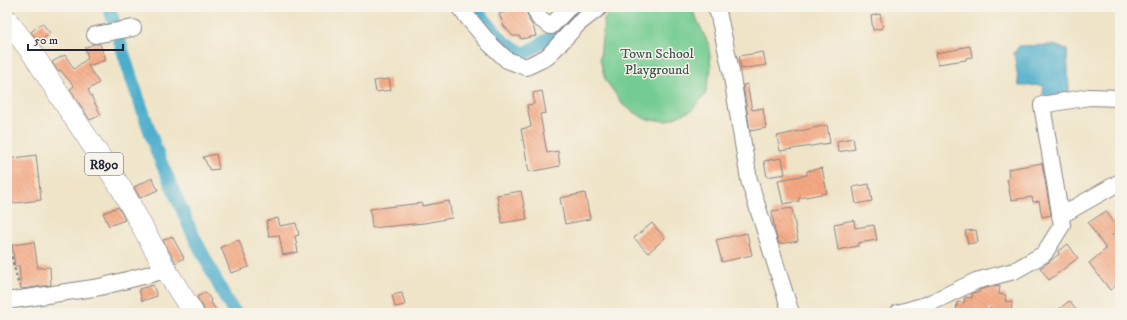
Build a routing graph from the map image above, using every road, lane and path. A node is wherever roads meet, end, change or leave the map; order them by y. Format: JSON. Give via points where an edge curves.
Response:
{"nodes":[{"id":1,"x":458,"y":7,"type":"edge"},
{"id":2,"x":534,"y":7,"type":"edge"},
{"id":3,"x":569,"y":7,"type":"edge"},
{"id":4,"x":600,"y":7,"type":"edge"},
{"id":5,"x":715,"y":7,"type":"edge"},
{"id":6,"x":7,"y":20,"type":"edge"},
{"id":7,"x":133,"y":28,"type":"dead end"},
{"id":8,"x":95,"y":35,"type":"dead end"},
{"id":9,"x":1120,"y":98,"type":"edge"},
{"id":10,"x":1120,"y":182,"type":"edge"},
{"id":11,"x":1060,"y":216,"type":"junction"},
{"id":12,"x":7,"y":239,"type":"edge"},
{"id":13,"x":166,"y":270,"type":"junction"},
{"id":14,"x":15,"y":301,"type":"edge"},
{"id":15,"x":193,"y":313,"type":"edge"},
{"id":16,"x":791,"y":313,"type":"edge"},
{"id":17,"x":898,"y":313,"type":"edge"}],
"edges":[{"from":1,"to":4,"type":"street","via":[[507,60],[526,67],[547,57],[579,23]]},
{"from":2,"to":3,"type":"street","via":[[539,18],[551,26]]},
{"from":5,"to":16,"type":"street","via":[[731,72],[749,180]]},
{"from":6,"to":13,"type":"main road","number":"R890","via":[[33,54],[121,188]]},
{"from":7,"to":8,"type":"street"},
{"from":9,"to":11,"type":"street","via":[[1089,97],[1042,105]]},
{"from":10,"to":11,"type":"street"},
{"from":11,"to":17,"type":"street","via":[[1062,225],[1044,254],[1014,271],[976,281],[926,304]]},
{"from":12,"to":14,"type":"path"},
{"from":13,"to":14,"type":"street","via":[[100,287]]},
{"from":13,"to":15,"type":"main road","number":"R890"}]}
